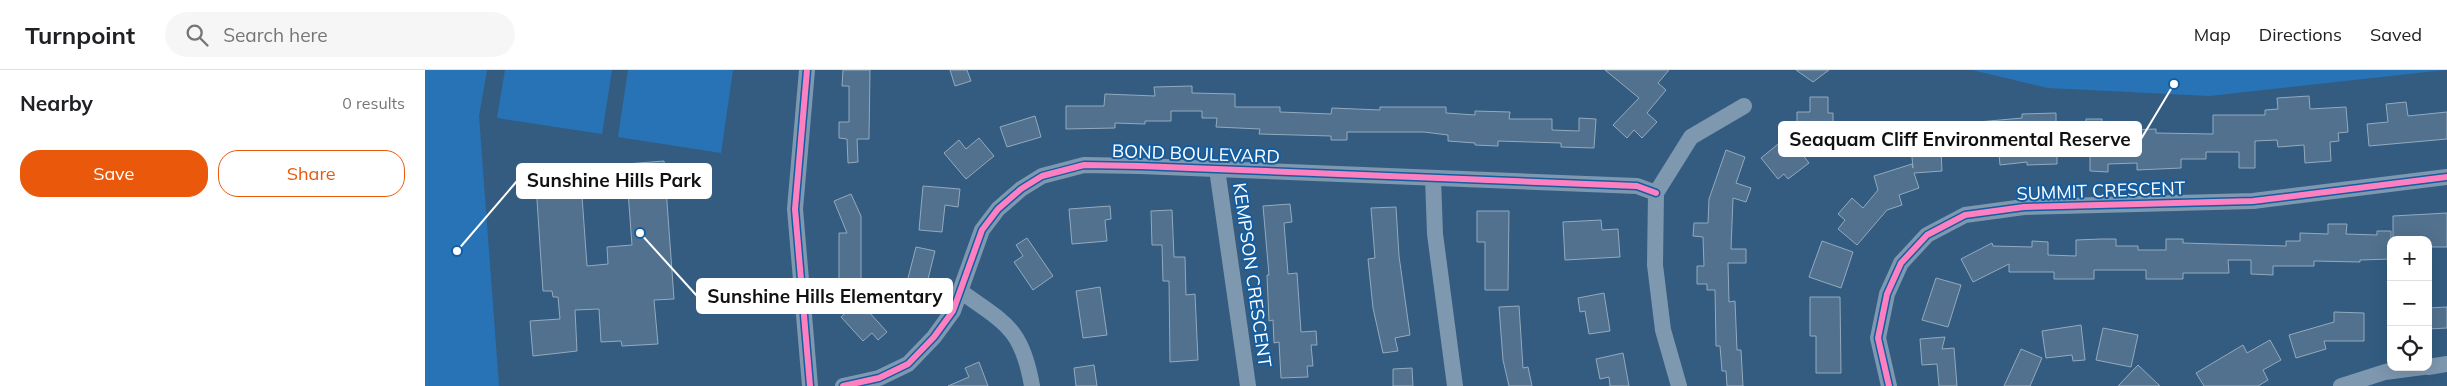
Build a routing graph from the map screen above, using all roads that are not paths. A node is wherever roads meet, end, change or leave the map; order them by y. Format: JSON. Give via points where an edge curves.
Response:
{"nodes":[{"id":1,"x":807,"y":70,"type":"edge"},
{"id":2,"x":1744,"y":106,"type":"dead end"},
{"id":3,"x":1217,"y":169,"type":"junction"},
{"id":4,"x":2447,"y":177,"type":"edge"},
{"id":5,"x":1433,"y":178,"type":"junction"},
{"id":6,"x":1655,"y":193,"type":"junction"},
{"id":7,"x":960,"y":290,"type":"junction"},
{"id":8,"x":2447,"y":364,"type":"edge"},
{"id":9,"x":2432,"y":366,"type":"edge"},
{"id":10,"x":2393,"y":371,"type":"edge"},
{"id":11,"x":810,"y":386,"type":"edge"},
{"id":12,"x":843,"y":386,"type":"edge"},
{"id":13,"x":1032,"y":386,"type":"edge"},
{"id":14,"x":1248,"y":386,"type":"edge"},
{"id":15,"x":1455,"y":386,"type":"edge"},
{"id":16,"x":1679,"y":386,"type":"edge"},
{"id":17,"x":1889,"y":386,"type":"edge"},
{"id":18,"x":2341,"y":386,"type":"edge"}],
"edges":[{"from":1,"to":11,"type":"street","via":[[795,209]]},
{"from":2,"to":6,"type":"street","via":[[1691,137]]},
{"from":3,"to":5,"type":"street","name":"BOND BOULEVARD"},
{"from":3,"to":7,"type":"street","name":"BOND BOULEVARD","via":[[1084,166],[1042,176],[998,209],[982,230]]},
{"from":3,"to":14,"type":"street","name":"KEMPSON CRESCENT"},
{"from":4,"to":17,"type":"street","name":"SUMMIT CRESCENT","via":[[2253,202],[2024,207],[1965,215],[1927,235],[1901,263],[1887,294],[1878,338]]},
{"from":5,"to":6,"type":"street","name":"BOND BOULEVARD","via":[[1637,186]]},
{"from":5,"to":15,"type":"street","via":[[1435,234]]},
{"from":6,"to":16,"type":"street","via":[[1655,265],[1663,330]]},
{"from":7,"to":12,"type":"street","name":"BOND BOULEVARD","via":[[953,311],[935,337],[908,364],[879,378]]},
{"from":7,"to":13,"type":"street","via":[[1007,324],[1021,343]]},
{"from":8,"to":9,"type":"street"},
{"from":10,"to":18,"type":"street"}]}
